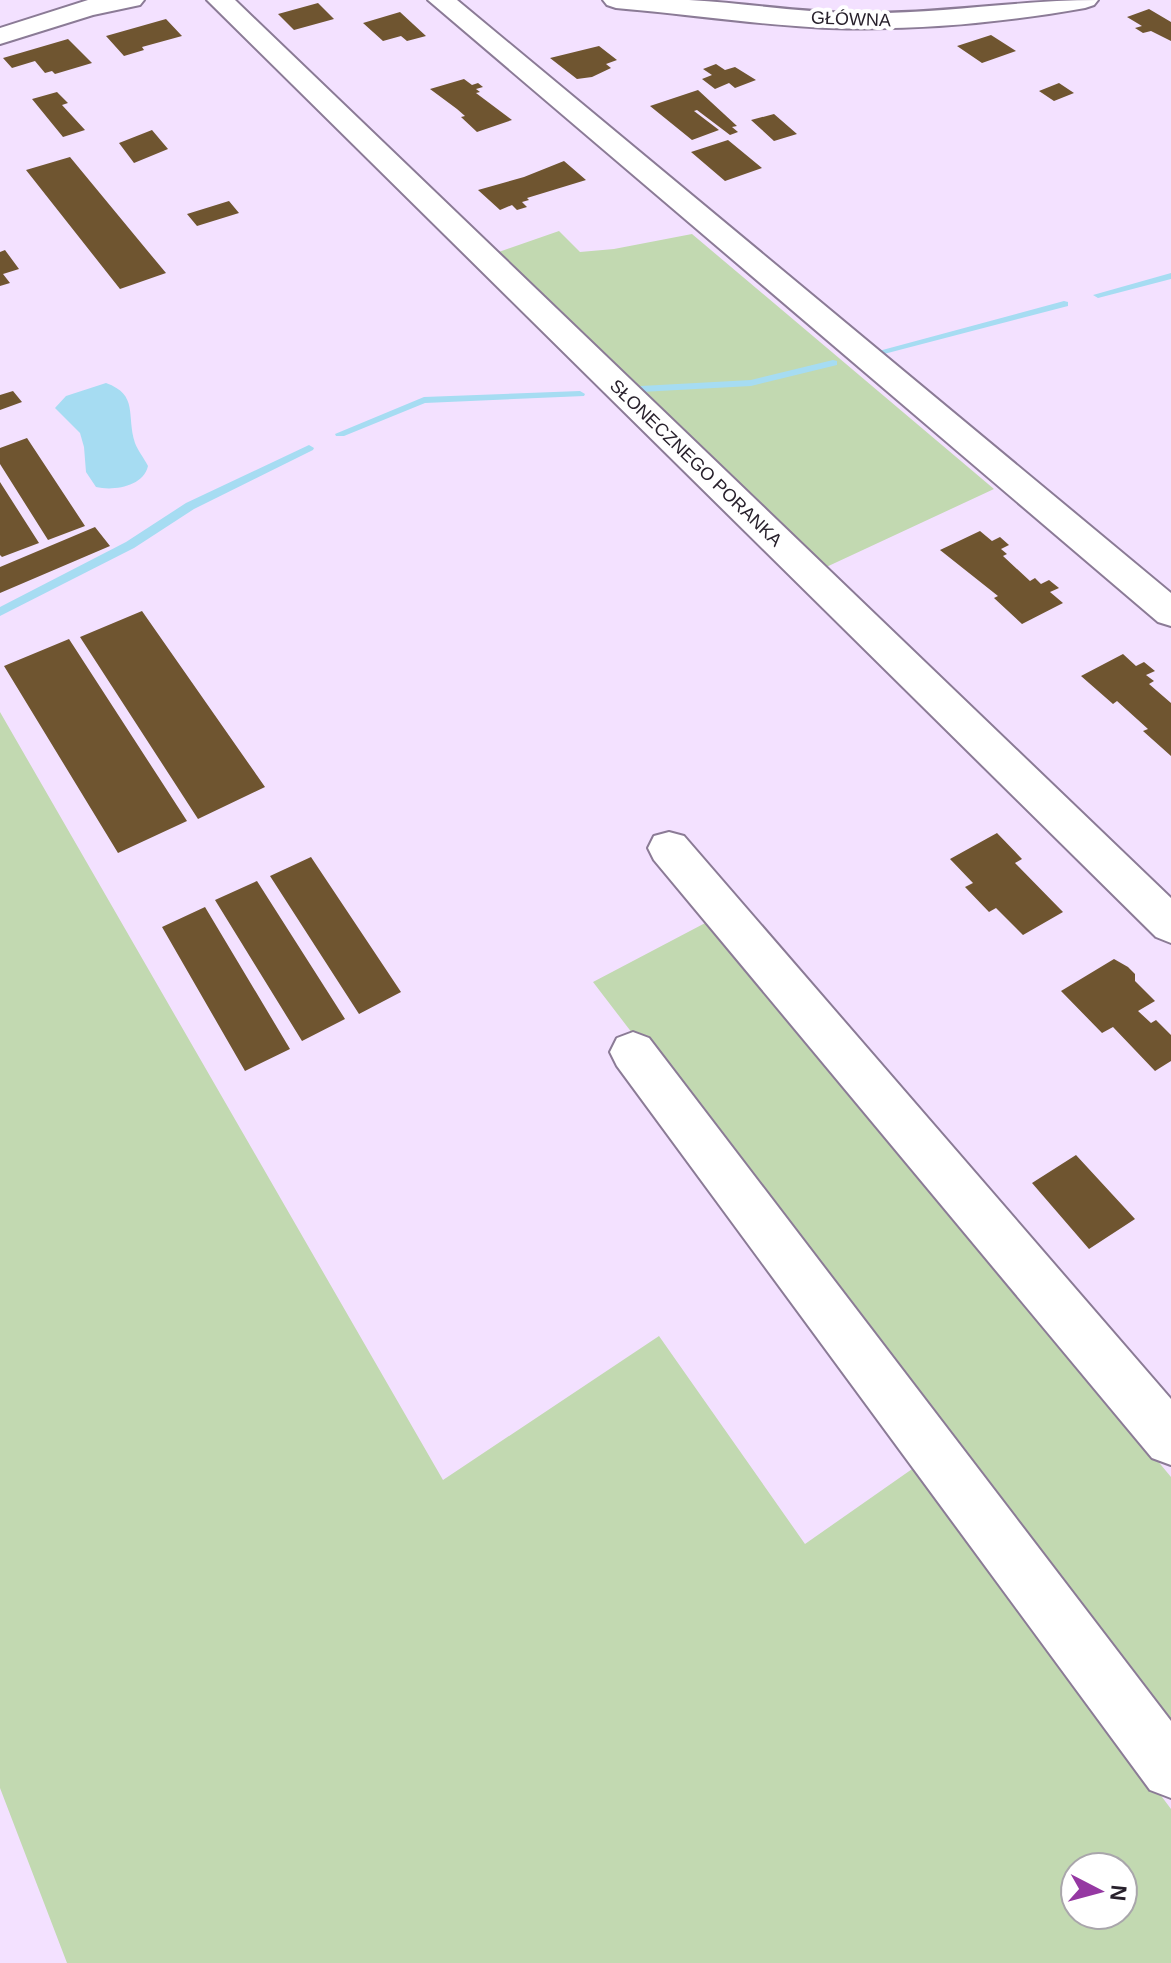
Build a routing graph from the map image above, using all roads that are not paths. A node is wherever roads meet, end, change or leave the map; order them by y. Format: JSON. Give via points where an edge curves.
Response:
{"nodes":[{"id":1,"x":131,"y":0,"type":"edge"},
{"id":2,"x":220,"y":0,"type":"edge"},
{"id":3,"x":441,"y":0,"type":"edge"},
{"id":4,"x":616,"y":0,"type":"edge"},
{"id":5,"x":836,"y":0,"type":"edge"},
{"id":6,"x":1071,"y":1,"type":"edge"},
{"id":7,"x":857,"y":10,"type":"edge"},
{"id":8,"x":0,"y":36,"type":"edge"},
{"id":9,"x":1171,"y":613,"type":"edge"},
{"id":10,"x":669,"y":848,"type":"dead end"},
{"id":11,"x":1171,"y":925,"type":"edge"},
{"id":12,"x":633,"y":1052,"type":"dead end"},
{"id":13,"x":1171,"y":1439,"type":"edge"},
{"id":14,"x":1171,"y":1769,"type":"edge"}],
"edges":[{"from":1,"to":8,"type":"street"},
{"from":2,"to":11,"type":"street","name":"SŁONECZNEGO PORANKA"},
{"from":3,"to":9,"type":"street"},
{"from":4,"to":7,"type":"street","name":"GŁÓWNA"},
{"from":5,"to":7,"type":"street"},
{"from":6,"to":7,"type":"street","name":"GŁÓWNA","via":[[1029,11],[886,20]]},
{"from":10,"to":13,"type":"street"},
{"from":12,"to":14,"type":"street"}]}
